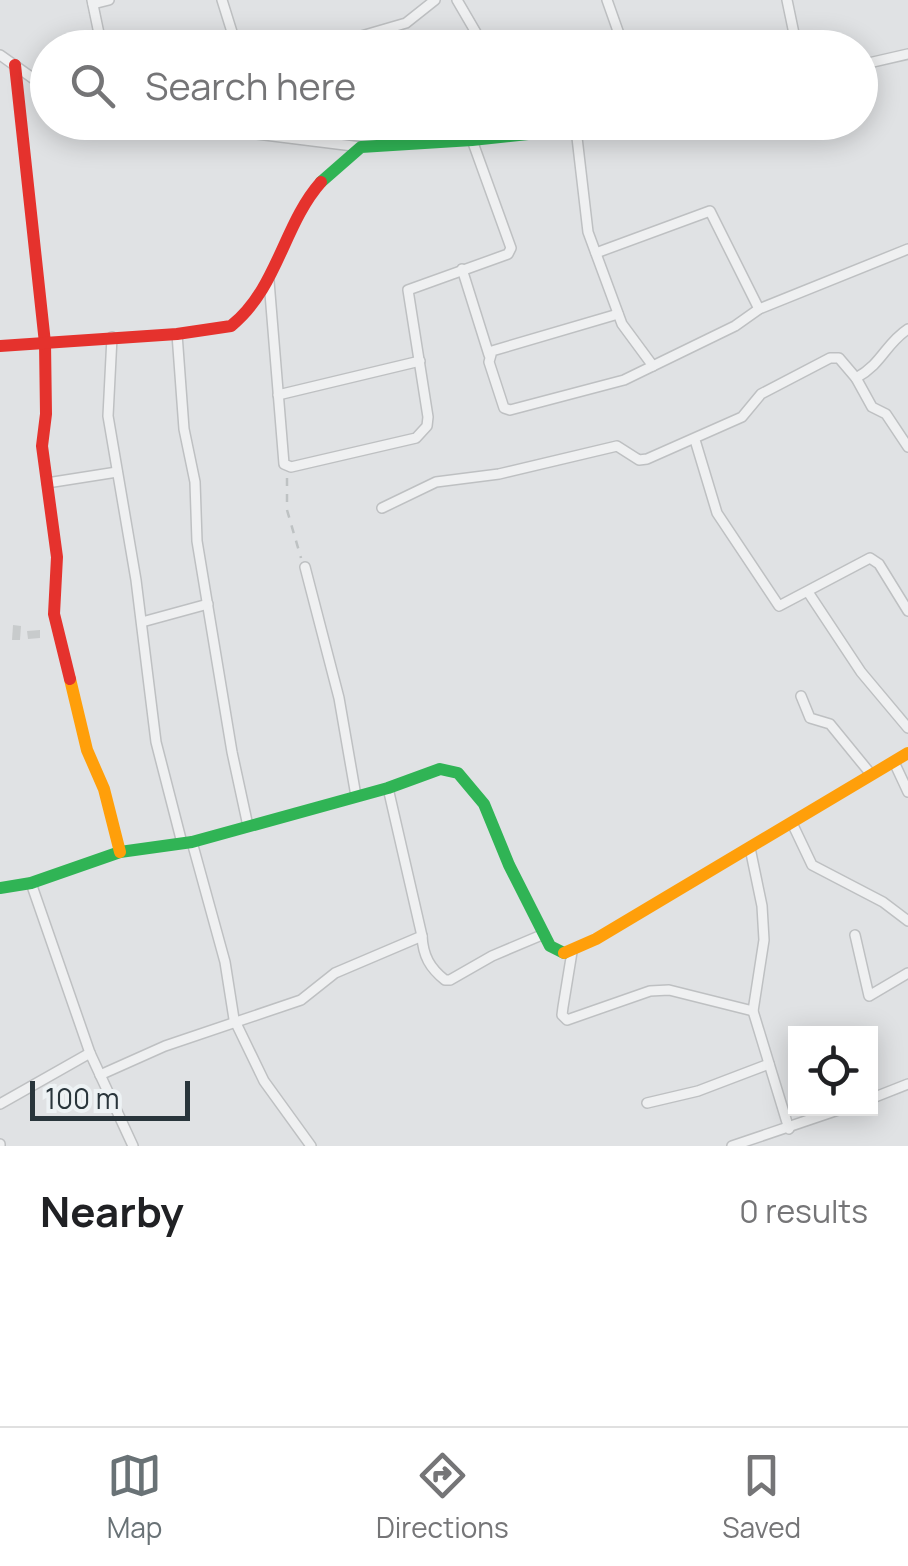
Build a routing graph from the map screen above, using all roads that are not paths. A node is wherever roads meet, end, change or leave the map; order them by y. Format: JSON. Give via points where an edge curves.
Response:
{"nodes":[{"id":1,"x":109,"y":0,"type":"edge"},
{"id":2,"x":222,"y":0,"type":"edge"},
{"id":3,"x":435,"y":0,"type":"edge"},
{"id":4,"x":457,"y":0,"type":"edge"},
{"id":5,"x":607,"y":0,"type":"edge"},
{"id":6,"x":787,"y":0,"type":"edge"},
{"id":7,"x":93,"y":2,"type":"edge"},
{"id":8,"x":98,"y":30,"type":"edge"},
{"id":9,"x":231,"y":30,"type":"edge"},
{"id":10,"x":382,"y":30,"type":"edge"},
{"id":11,"x":474,"y":30,"type":"edge"},
{"id":12,"x":618,"y":30,"type":"edge"},
{"id":13,"x":793,"y":30,"type":"edge"},
{"id":14,"x":0,"y":54,"type":"edge"},
{"id":15,"x":908,"y":54,"type":"edge"},
{"id":16,"x":878,"y":61,"type":"edge"},
{"id":17,"x":15,"y":65,"type":"junction"},
{"id":18,"x":30,"y":76,"type":"edge"},
{"id":19,"x":311,"y":140,"type":"edge"},
{"id":20,"x":472,"y":140,"type":"joint"},
{"id":21,"x":577,"y":140,"type":"edge"},
{"id":22,"x":361,"y":147,"type":"junction"},
{"id":23,"x":908,"y":249,"type":"edge"},
{"id":24,"x":596,"y":254,"type":"junction"},
{"id":25,"x":462,"y":269,"type":"junction"},
{"id":26,"x":269,"y":281,"type":"junction"},
{"id":27,"x":759,"y":309,"type":"junction"},
{"id":28,"x":618,"y":314,"type":"junction"},
{"id":29,"x":908,"y":329,"type":"edge"},
{"id":30,"x":177,"y":334,"type":"junction"},
{"id":31,"x":112,"y":336,"type":"junction"},
{"id":32,"x":44,"y":343,"type":"junction"},
{"id":33,"x":0,"y":346,"type":"edge"},
{"id":34,"x":489,"y":355,"type":"junction"},
{"id":35,"x":420,"y":361,"type":"junction"},
{"id":36,"x":653,"y":366,"type":"junction"},
{"id":37,"x":856,"y":378,"type":"junction"},
{"id":38,"x":278,"y":395,"type":"junction"},
{"id":39,"x":694,"y":440,"type":"junction"},
{"id":40,"x":908,"y":447,"type":"edge"},
{"id":41,"x":117,"y":472,"type":"junction"},
{"id":42,"x":47,"y":483,"type":"junction"},
{"id":43,"x":382,"y":508,"type":"dead end"},
{"id":44,"x":305,"y":567,"type":"road end"},
{"id":45,"x":808,"y":592,"type":"junction"},
{"id":46,"x":208,"y":604,"type":"junction"},
{"id":47,"x":908,"y":611,"type":"edge"},
{"id":48,"x":142,"y":622,"type":"junction"},
{"id":49,"x":801,"y":696,"type":"dead end"},
{"id":50,"x":908,"y":728,"type":"edge"},
{"id":51,"x":908,"y":753,"type":"edge"},
{"id":52,"x":894,"y":762,"type":"junction"},
{"id":53,"x":870,"y":773,"type":"junction"},
{"id":54,"x":388,"y":788,"type":"junction"},
{"id":55,"x":908,"y":792,"type":"edge"},
{"id":56,"x":356,"y":796,"type":"junction"},
{"id":57,"x":792,"y":822,"type":"junction"},
{"id":58,"x":248,"y":826,"type":"junction"},
{"id":59,"x":187,"y":842,"type":"junction"},
{"id":60,"x":750,"y":848,"type":"junction"},
{"id":61,"x":120,"y":852,"type":"junction"},
{"id":62,"x":31,"y":882,"type":"junction"},
{"id":63,"x":0,"y":888,"type":"edge"},
{"id":64,"x":908,"y":922,"type":"edge"},
{"id":65,"x":544,"y":934,"type":"junction"},
{"id":66,"x":855,"y":935,"type":"dead end"},
{"id":67,"x":422,"y":936,"type":"junction"},
{"id":68,"x":572,"y":952,"type":"junction"},
{"id":69,"x":908,"y":973,"type":"edge"},
{"id":70,"x":753,"y":1011,"type":"junction"},
{"id":71,"x":236,"y":1024,"type":"junction"},
{"id":72,"x":90,"y":1053,"type":"junction"},
{"id":73,"x":769,"y":1064,"type":"junction"},
{"id":74,"x":100,"y":1075,"type":"junction"},
{"id":75,"x":908,"y":1084,"type":"edge"},
{"id":76,"x":878,"y":1096,"type":"edge"},
{"id":77,"x":647,"y":1103,"type":"dead end"},
{"id":78,"x":0,"y":1104,"type":"edge"},
{"id":79,"x":823,"y":1116,"type":"edge"},
{"id":80,"x":789,"y":1129,"type":"junction"},
{"id":81,"x":751,"y":1143,"type":"edge"},
{"id":82,"x":133,"y":1146,"type":"edge"},
{"id":83,"x":311,"y":1146,"type":"edge"},
{"id":84,"x":732,"y":1146,"type":"edge"}],
"edges":[{"from":1,"to":7,"type":"street"},
{"from":2,"to":9,"type":"street"},
{"from":3,"to":10,"type":"street","via":[[406,23]]},
{"from":4,"to":11,"type":"street"},
{"from":5,"to":12,"type":"street"},
{"from":6,"to":13,"type":"street"},
{"from":7,"to":8,"type":"street"},
{"from":14,"to":17,"type":"street"},
{"from":15,"to":16,"type":"street"},
{"from":17,"to":18,"type":"street"},
{"from":17,"to":32,"type":"street"},
{"from":19,"to":22,"type":"street"},
{"from":20,"to":22,"type":"street"},
{"from":20,"to":25,"type":"street","via":[[511,248]]},
{"from":21,"to":24,"type":"street"},
{"from":22,"to":26,"type":"street","via":[[307,198]]},
{"from":23,"to":27,"type":"street"},
{"from":24,"to":27,"type":"street","via":[[710,212]]},
{"from":24,"to":28,"type":"street"},
{"from":25,"to":34,"type":"street"},
{"from":25,"to":35,"type":"street","via":[[408,290]]},
{"from":26,"to":30,"type":"street","via":[[231,326]]},
{"from":26,"to":38,"type":"street"},
{"from":27,"to":36,"type":"street"},
{"from":28,"to":34,"type":"street"},
{"from":28,"to":36,"type":"street"},
{"from":29,"to":37,"type":"street"},
{"from":30,"to":31,"type":"street"},
{"from":30,"to":46,"type":"street"},
{"from":31,"to":32,"type":"street"},
{"from":31,"to":41,"type":"street","via":[[108,416]]},
{"from":32,"to":33,"type":"street"},
{"from":32,"to":42,"type":"street"},
{"from":34,"to":36,"type":"street","via":[[500,403],[510,410]]},
{"from":35,"to":38,"type":"street"},
{"from":35,"to":38,"type":"street","via":[[428,418],[416,438],[287,466]]},
{"from":37,"to":39,"type":"street","via":[[830,358],[761,394],[742,417]]},
{"from":37,"to":40,"type":"street"},
{"from":39,"to":43,"type":"street","via":[[647,459],[617,446],[448,479]]},
{"from":39,"to":45,"type":"street","via":[[717,513],[773,600],[779,606]]},
{"from":41,"to":42,"type":"street"},
{"from":41,"to":48,"type":"street"},
{"from":42,"to":61,"type":"street","via":[[57,557],[54,614]]},
{"from":44,"to":56,"type":"street"},
{"from":45,"to":47,"type":"street","via":[[870,558]]},
{"from":45,"to":50,"type":"street"},
{"from":46,"to":48,"type":"street"},
{"from":46,"to":58,"type":"street"},
{"from":48,"to":59,"type":"street","via":[[156,742]]},
{"from":49,"to":53,"type":"street","via":[[810,718],[830,724]]},
{"from":51,"to":52,"type":"street"},
{"from":52,"to":53,"type":"street"},
{"from":52,"to":55,"type":"street"},
{"from":53,"to":57,"type":"street"},
{"from":54,"to":56,"type":"street"},
{"from":54,"to":65,"type":"street","via":[[440,768],[468,782]]},
{"from":54,"to":67,"type":"street"},
{"from":56,"to":58,"type":"street"},
{"from":57,"to":60,"type":"street"},
{"from":57,"to":64,"type":"street","via":[[812,865]]},
{"from":58,"to":59,"type":"street"},
{"from":59,"to":61,"type":"street"},
{"from":59,"to":71,"type":"street","via":[[225,962]]},
{"from":60,"to":68,"type":"street"},
{"from":60,"to":70,"type":"street","via":[[764,940]]},
{"from":61,"to":62,"type":"street"},
{"from":62,"to":63,"type":"street"},
{"from":62,"to":72,"type":"street"},
{"from":65,"to":67,"type":"street","via":[[445,980],[428,963]]},
{"from":65,"to":68,"type":"street","via":[[558,952]]},
{"from":66,"to":69,"type":"street","via":[[870,996]]},
{"from":67,"to":71,"type":"street","via":[[335,973],[301,1000]]},
{"from":68,"to":70,"type":"street","via":[[567,1020],[650,990]]},
{"from":70,"to":73,"type":"street"},
{"from":71,"to":74,"type":"street"},
{"from":71,"to":83,"type":"street","via":[[264,1081]]},
{"from":72,"to":74,"type":"street"},
{"from":72,"to":78,"type":"street"},
{"from":73,"to":77,"type":"street"},
{"from":73,"to":80,"type":"street"},
{"from":74,"to":82,"type":"street"},
{"from":75,"to":76,"type":"street"},
{"from":79,"to":80,"type":"street"},
{"from":80,"to":81,"type":"street"},
{"from":81,"to":84,"type":"street"}]}
